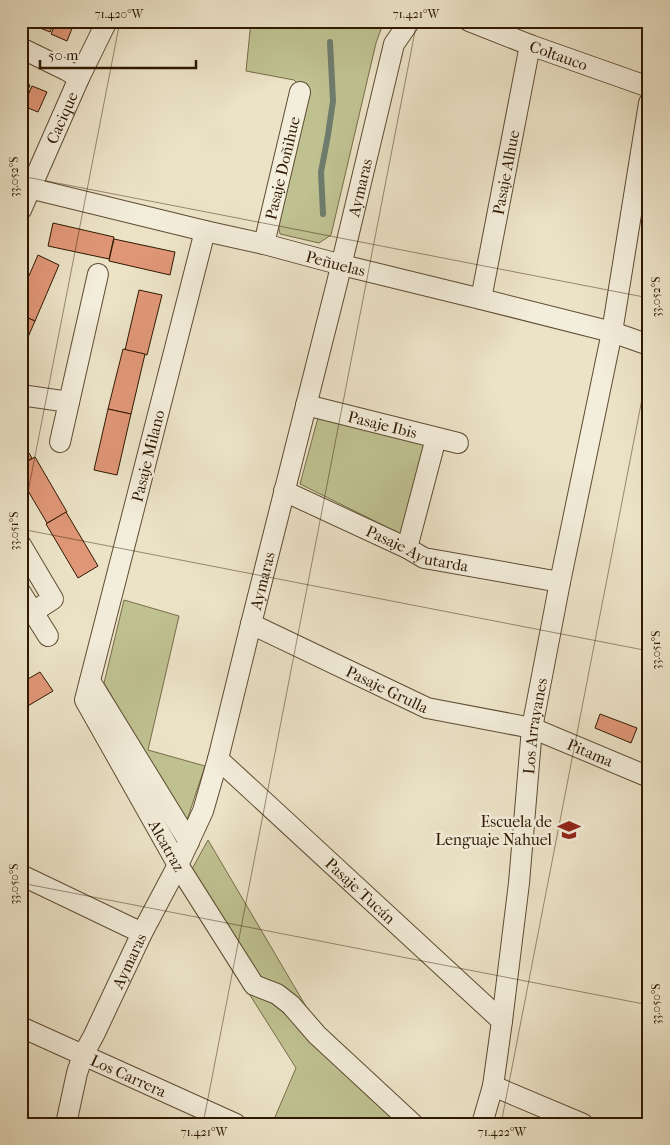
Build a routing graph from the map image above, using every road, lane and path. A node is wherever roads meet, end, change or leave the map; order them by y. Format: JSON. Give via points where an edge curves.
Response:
{"nodes":[{"id":1,"x":107,"y":21,"type":"edge"},
{"id":2,"x":410,"y":21,"type":"edge"},
{"id":3,"x":469,"y":21,"type":"edge"},
{"id":4,"x":530,"y":45,"type":"junction"},
{"id":5,"x":21,"y":48,"type":"edge"},
{"id":6,"x":79,"y":78,"type":"junction"},
{"id":7,"x":649,"y":87,"type":"edge"},
{"id":8,"x":300,"y":92,"type":"dead end"},
{"id":9,"x":649,"y":103,"type":"edge"},
{"id":10,"x":26,"y":187,"type":"edge"},
{"id":11,"x":21,"y":210,"type":"edge"},
{"id":12,"x":205,"y":231,"type":"junction"},
{"id":13,"x":264,"y":244,"type":"junction"},
{"id":14,"x":342,"y":265,"type":"junction"},
{"id":15,"x":98,"y":274,"type":"dead end"},
{"id":16,"x":481,"y":299,"type":"junction"},
{"id":17,"x":612,"y":332,"type":"junction"},
{"id":18,"x":649,"y":345,"type":"edge"},
{"id":19,"x":21,"y":395,"type":"edge"},
{"id":20,"x":69,"y":402,"type":"junction"},
{"id":21,"x":306,"y":405,"type":"junction"},
{"id":22,"x":436,"y":438,"type":"junction"},
{"id":23,"x":60,"y":442,"type":"dead end"},
{"id":24,"x":458,"y":442,"type":"dead end"},
{"id":25,"x":284,"y":491,"type":"junction"},
{"id":26,"x":21,"y":545,"type":"edge"},
{"id":27,"x":407,"y":548,"type":"junction"},
{"id":28,"x":560,"y":582,"type":"junction"},
{"id":29,"x":21,"y":593,"type":"edge"},
{"id":30,"x":33,"y":612,"type":"junction"},
{"id":31,"x":251,"y":624,"type":"junction"},
{"id":32,"x":48,"y":636,"type":"dead end"},
{"id":33,"x":90,"y":680,"type":"junction"},
{"id":34,"x":532,"y":728,"type":"junction"},
{"id":35,"x":218,"y":758,"type":"junction"},
{"id":36,"x":649,"y":777,"type":"edge"},
{"id":37,"x":189,"y":842,"type":"junction"},
{"id":38,"x":21,"y":862,"type":"edge"},
{"id":39,"x":178,"y":864,"type":"junction"},
{"id":40,"x":26,"y":878,"type":"edge"},
{"id":41,"x":142,"y":932,"type":"junction"},
{"id":42,"x":502,"y":1020,"type":"junction"},
{"id":43,"x":21,"y":1027,"type":"edge"},
{"id":44,"x":82,"y":1055,"type":"junction"},
{"id":45,"x":493,"y":1086,"type":"junction"},
{"id":46,"x":209,"y":1118,"type":"edge"},
{"id":47,"x":66,"y":1124,"type":"edge"},
{"id":48,"x":236,"y":1124,"type":"edge"},
{"id":49,"x":413,"y":1124,"type":"edge"},
{"id":50,"x":482,"y":1124,"type":"edge"},
{"id":51,"x":583,"y":1124,"type":"edge"}],
"edges":[{"from":1,"to":6,"type":"street","name":"Cacique"},
{"from":2,"to":14,"type":"street","name":"Aymaras","via":[[394,44]]},
{"from":3,"to":4,"type":"street","name":"Coltauco"},
{"from":4,"to":7,"type":"street","name":"Coltauco"},
{"from":4,"to":16,"type":"street","name":"Pasaje Alhue"},
{"from":5,"to":6,"type":"street"},
{"from":6,"to":10,"type":"street","name":"Cacique"},
{"from":8,"to":13,"type":"street","name":"Pasaje Doñihue"},
{"from":9,"to":17,"type":"street","name":"Los Arrayanes"},
{"from":10,"to":11,"type":"street","name":"Cacique"},
{"from":10,"to":12,"type":"street","name":"Peñuelas"},
{"from":12,"to":13,"type":"street","name":"Peñuelas"},
{"from":12,"to":33,"type":"street","name":"Pasaje Milano"},
{"from":13,"to":14,"type":"street","name":"Peñuelas"},
{"from":14,"to":16,"type":"street","name":"Peñuelas"},
{"from":14,"to":21,"type":"street","name":"Aymaras"},
{"from":15,"to":20,"type":"street"},
{"from":16,"to":17,"type":"street","name":"Peñuelas"},
{"from":17,"to":18,"type":"street","name":"Peñuelas"},
{"from":17,"to":28,"type":"street","name":"Los Arrayanes"},
{"from":19,"to":20,"type":"street"},
{"from":20,"to":23,"type":"street"},
{"from":21,"to":22,"type":"street","name":"Pasaje Ibis"},
{"from":21,"to":25,"type":"street","name":"Aymaras"},
{"from":22,"to":24,"type":"street","name":"Pasaje Ibis"},
{"from":22,"to":27,"type":"street"},
{"from":25,"to":27,"type":"street","name":"Pasaje Ayutarda"},
{"from":25,"to":31,"type":"street","name":"Aymaras"},
{"from":26,"to":30,"type":"street","via":[[53,599]]},
{"from":27,"to":28,"type":"street","name":"Pasaje Ayutarda","via":[[424,558]]},
{"from":28,"to":34,"type":"street","name":"Los Arrayanes"},
{"from":29,"to":30,"type":"street"},
{"from":30,"to":32,"type":"street"},
{"from":31,"to":34,"type":"street","name":"Pasaje Grulla","via":[[427,708]]},
{"from":31,"to":35,"type":"street","name":"Aymaras"},
{"from":33,"to":37,"type":"street","name":"Alcatraz"},
{"from":33,"to":39,"type":"street","name":"Alcatraz","via":[[85,700]]},
{"from":34,"to":36,"type":"street","name":"Pitama"},
{"from":34,"to":42,"type":"street","name":"Los Arrayanes","via":[[519,883]]},
{"from":35,"to":37,"type":"street","name":"Aymaras","via":[[203,811]]},
{"from":35,"to":42,"type":"street","name":"Pasaje Tucán"},
{"from":37,"to":39,"type":"street","name":"Aymaras"},
{"from":38,"to":40,"type":"street"},
{"from":39,"to":41,"type":"street","name":"Aymaras"},
{"from":39,"to":49,"type":"street","name":"Alcatraz","via":[[254,985],[277,994],[291,1005],[317,1035]]},
{"from":40,"to":41,"type":"street"},
{"from":41,"to":44,"type":"street","name":"Aymaras"},
{"from":42,"to":45,"type":"street","name":"Los Arrayanes"},
{"from":43,"to":44,"type":"street","name":"Los Carrera"},
{"from":44,"to":46,"type":"street","name":"Los Carrera"},
{"from":44,"to":47,"type":"street","name":"Aymaras"},
{"from":45,"to":50,"type":"street","name":"Los Arrayanes"},
{"from":45,"to":51,"type":"street"},
{"from":46,"to":48,"type":"street","name":"Los Carrera"}]}
